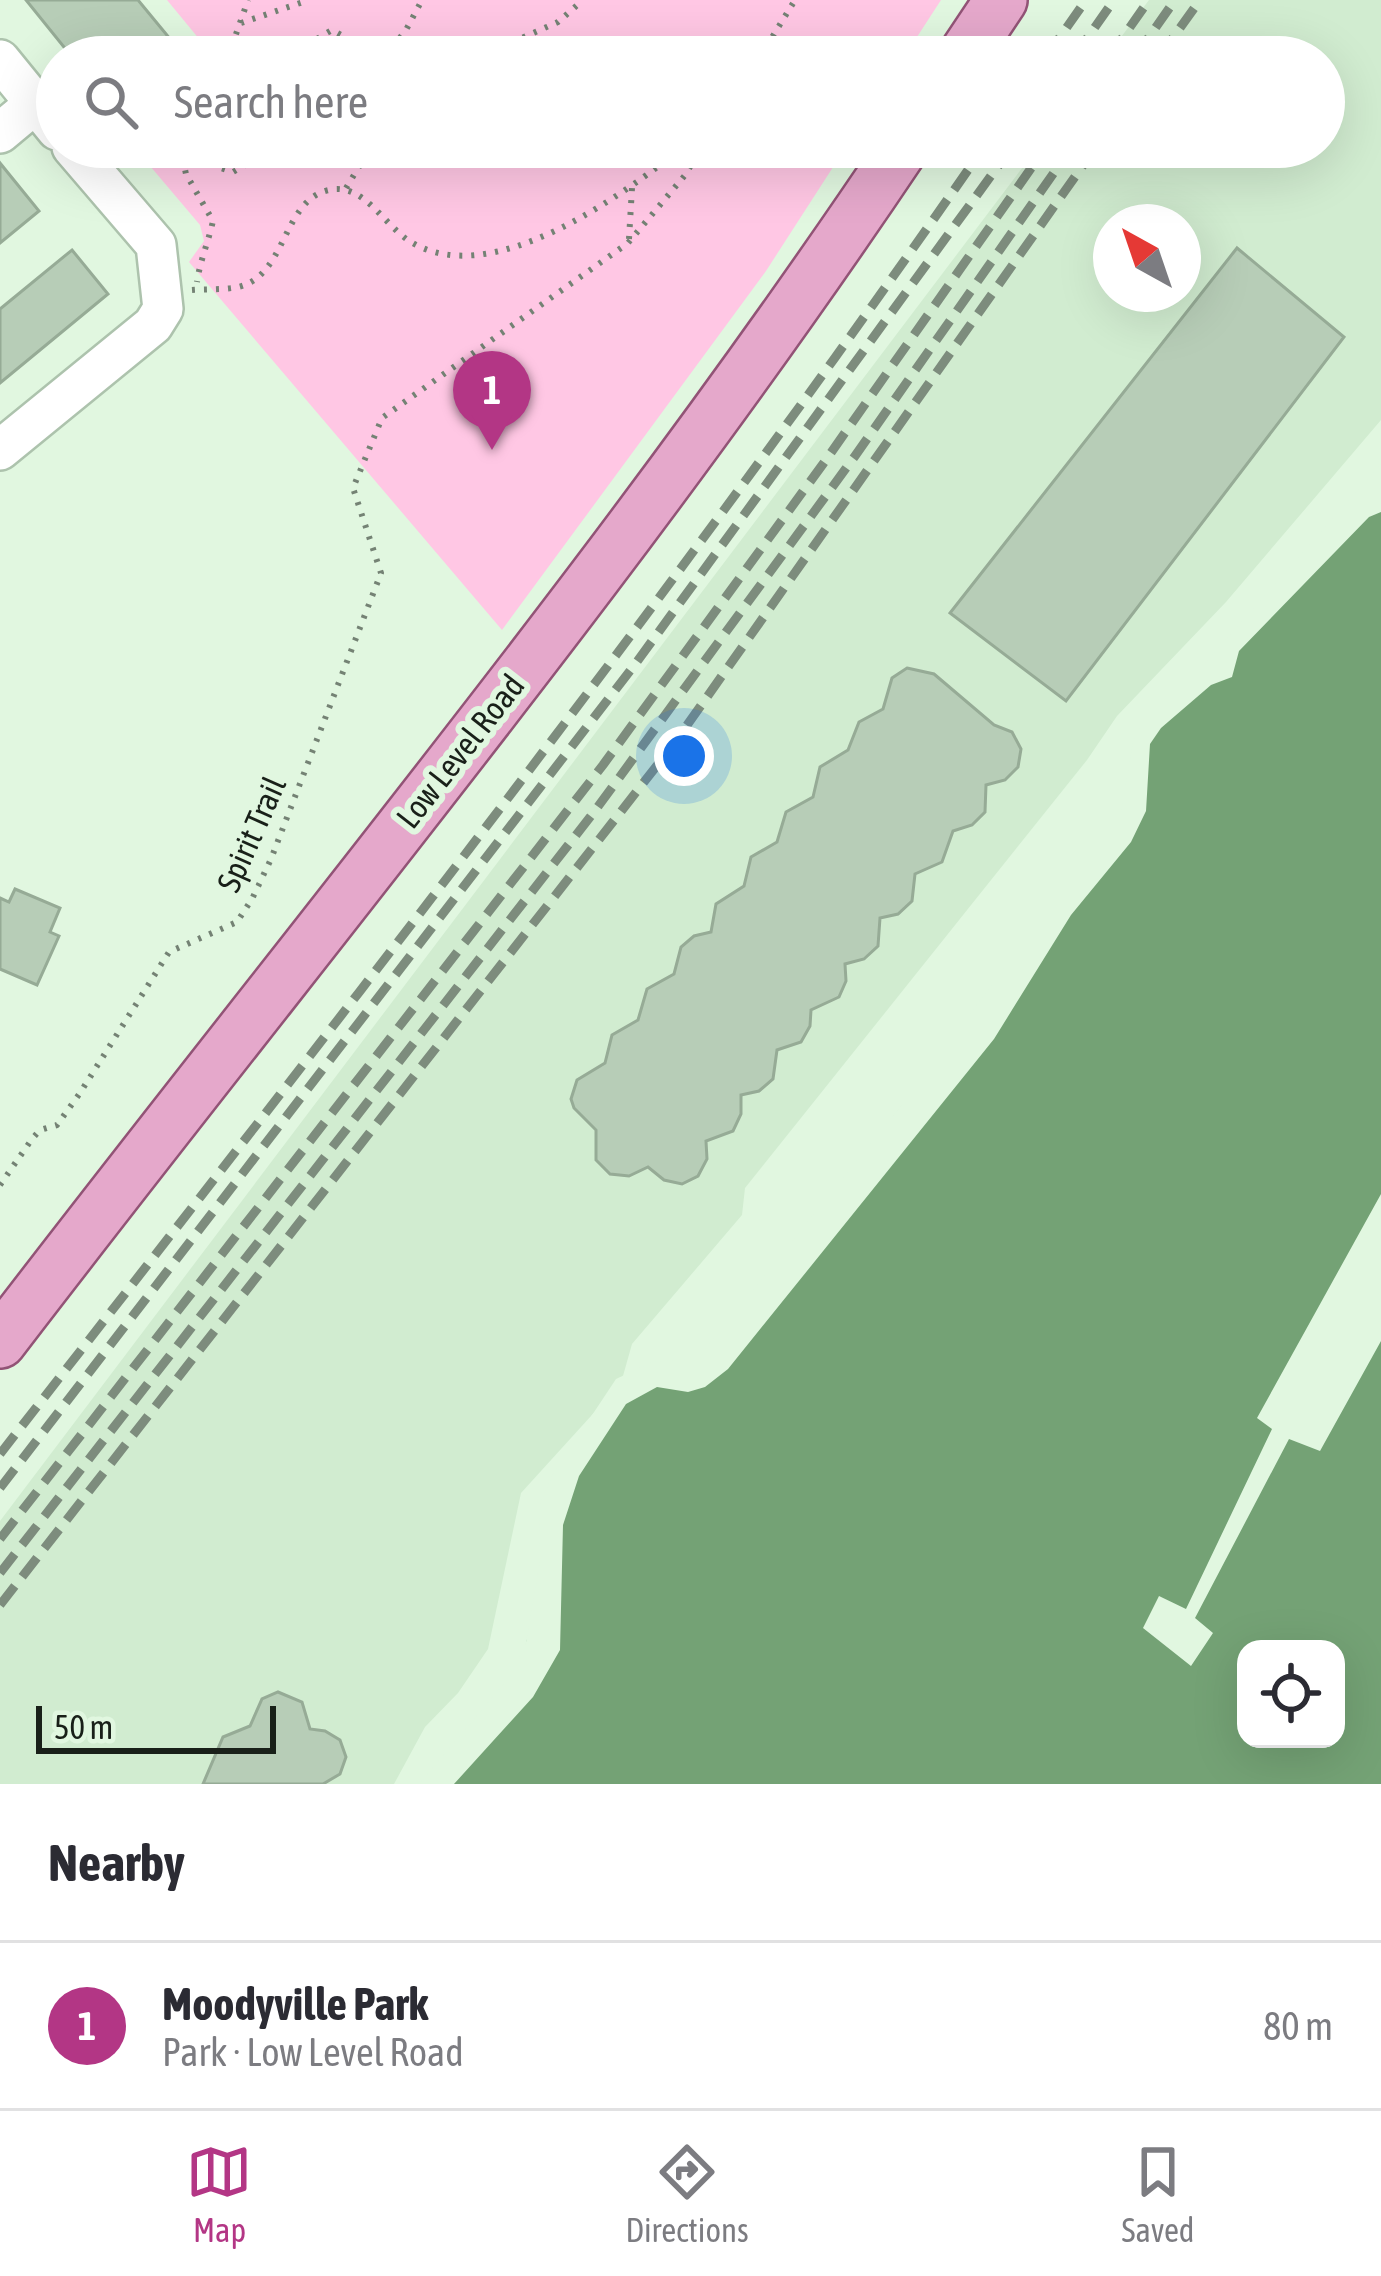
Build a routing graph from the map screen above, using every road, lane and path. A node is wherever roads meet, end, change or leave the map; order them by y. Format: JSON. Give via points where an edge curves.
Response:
{"nodes":[{"id":1,"x":248,"y":0,"type":"edge"},
{"id":2,"x":309,"y":0,"type":"edge"},
{"id":3,"x":422,"y":0,"type":"edge"},
{"id":4,"x":583,"y":0,"type":"edge"},
{"id":5,"x":795,"y":0,"type":"edge"},
{"id":6,"x":1001,"y":0,"type":"edge"},
{"id":7,"x":241,"y":23,"type":"junction"},
{"id":8,"x":236,"y":36,"type":"edge"},
{"id":9,"x":318,"y":36,"type":"edge"},
{"id":10,"x":341,"y":36,"type":"edge"},
{"id":11,"x":402,"y":36,"type":"edge"},
{"id":12,"x":526,"y":36,"type":"edge"},
{"id":13,"x":773,"y":36,"type":"edge"},
{"id":14,"x":977,"y":36,"type":"edge"},
{"id":15,"x":0,"y":60,"type":"edge"},
{"id":16,"x":36,"y":104,"type":"edge"},
{"id":17,"x":36,"y":120,"type":"edge"},
{"id":18,"x":0,"y":133,"type":"edge"},
{"id":19,"x":90,"y":168,"type":"edge"},
{"id":20,"x":185,"y":168,"type":"edge"},
{"id":21,"x":358,"y":168,"type":"edge"},
{"id":22,"x":657,"y":168,"type":"edge"},
{"id":23,"x":690,"y":168,"type":"edge"},
{"id":24,"x":889,"y":168,"type":"edge"},
{"id":25,"x":346,"y":188,"type":"junction"},
{"id":26,"x":632,"y":188,"type":"junction"},
{"id":27,"x":628,"y":243,"type":"junction"},
{"id":28,"x":181,"y":291,"type":"junction"},
{"id":29,"x":0,"y":450,"type":"edge"},
{"id":30,"x":0,"y":1185,"type":"edge"},
{"id":31,"x":0,"y":1342,"type":"edge"}],
"edges":[{"from":1,"to":7,"type":"path"},
{"from":2,"to":7,"type":"path"},
{"from":3,"to":11,"type":"path"},
{"from":4,"to":12,"type":"path"},
{"from":5,"to":13,"type":"path"},
{"from":6,"to":14,"type":"main road"},
{"from":7,"to":8,"type":"path"},
{"from":9,"to":10,"type":"path"},
{"from":15,"to":16,"type":"street"},
{"from":17,"to":18,"type":"street"},
{"from":19,"to":28,"type":"street","via":[[156,245]]},
{"from":20,"to":28,"type":"path","via":[[213,221]]},
{"from":21,"to":25,"type":"path"},
{"from":22,"to":26,"type":"path"},
{"from":23,"to":27,"type":"path"},
{"from":24,"to":31,"type":"main road","name":"Low Level Road","via":[[534,654]]},
{"from":25,"to":26,"type":"path","via":[[432,253],[484,254],[536,239]]},
{"from":25,"to":28,"type":"path","via":[[317,194],[304,207],[256,279]]},
{"from":26,"to":27,"type":"path"},
{"from":27,"to":30,"type":"path","name":"Spirit Trail","via":[[382,418],[353,488],[381,573],[271,860],[237,922],[170,952],[80,1093],[56,1125],[32,1139]]},
{"from":28,"to":29,"type":"street","via":[[153,325]]}]}
